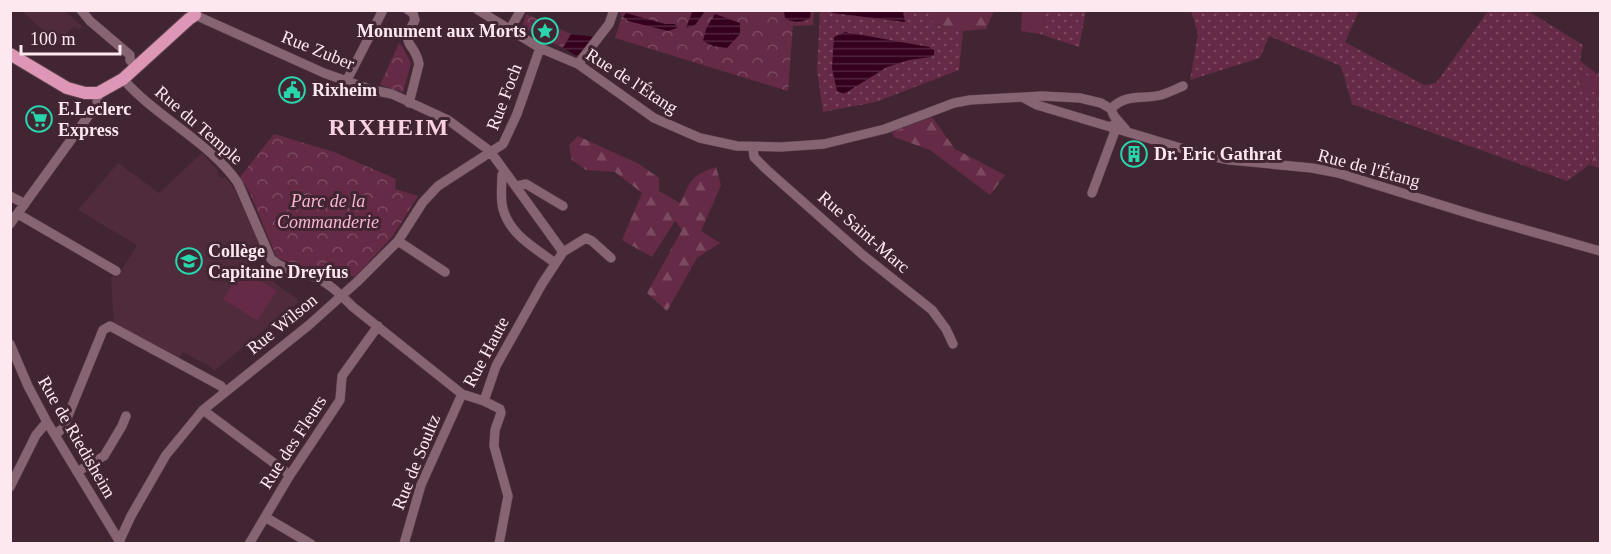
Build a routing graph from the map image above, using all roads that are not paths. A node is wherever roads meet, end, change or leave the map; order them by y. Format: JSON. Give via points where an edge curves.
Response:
{"nodes":[{"id":1,"x":81,"y":10,"type":"edge"},
{"id":2,"x":382,"y":10,"type":"edge"},
{"id":3,"x":408,"y":10,"type":"edge"},
{"id":4,"x":478,"y":10,"type":"edge"},
{"id":5,"x":521,"y":10,"type":"edge"},
{"id":6,"x":614,"y":10,"type":"edge"},
{"id":7,"x":197,"y":13,"type":"edge"},
{"id":8,"x":510,"y":29,"type":"junction"},
{"id":9,"x":540,"y":48,"type":"junction"},
{"id":10,"x":10,"y":54,"type":"edge"},
{"id":11,"x":578,"y":64,"type":"junction"},
{"id":12,"x":136,"y":67,"type":"junction"},
{"id":13,"x":123,"y":79,"type":"junction"},
{"id":14,"x":347,"y":80,"type":"junction"},
{"id":15,"x":1183,"y":86,"type":"dead end"},
{"id":16,"x":98,"y":93,"type":"junction"},
{"id":17,"x":1024,"y":99,"type":"junction"},
{"id":18,"x":1088,"y":99,"type":"junction"},
{"id":19,"x":409,"y":103,"type":"junction"},
{"id":20,"x":1113,"y":113,"type":"junction"},
{"id":21,"x":1082,"y":117,"type":"junction"},
{"id":22,"x":1114,"y":128,"type":"junction"},
{"id":23,"x":1126,"y":130,"type":"junction"},
{"id":24,"x":753,"y":147,"type":"junction"},
{"id":25,"x":490,"y":151,"type":"junction"},
{"id":26,"x":504,"y":171,"type":"junction"},
{"id":27,"x":517,"y":186,"type":"junction"},
{"id":28,"x":1092,"y":193,"type":"dead end"},
{"id":29,"x":10,"y":196,"type":"edge"},
{"id":30,"x":25,"y":204,"type":"junction"},
{"id":31,"x":563,"y":206,"type":"dead end"},
{"id":32,"x":18,"y":214,"type":"junction"},
{"id":33,"x":10,"y":224,"type":"edge"},
{"id":34,"x":398,"y":241,"type":"junction"},
{"id":35,"x":1600,"y":251,"type":"edge"},
{"id":36,"x":563,"y":252,"type":"junction"},
{"id":37,"x":611,"y":258,"type":"dead end"},
{"id":38,"x":555,"y":263,"type":"junction"},
{"id":39,"x":116,"y":271,"type":"dead end"},
{"id":40,"x":445,"y":272,"type":"dead end"},
{"id":41,"x":342,"y":296,"type":"junction"},
{"id":42,"x":378,"y":326,"type":"junction"},
{"id":43,"x":10,"y":344,"type":"edge"},
{"id":44,"x":953,"y":344,"type":"dead end"},
{"id":45,"x":225,"y":391,"type":"junction"},
{"id":46,"x":462,"y":394,"type":"junction"},
{"id":47,"x":484,"y":401,"type":"junction"},
{"id":48,"x":203,"y":410,"type":"junction"},
{"id":49,"x":126,"y":416,"type":"dead end"},
{"id":50,"x":47,"y":422,"type":"junction"},
{"id":51,"x":55,"y":435,"type":"junction"},
{"id":52,"x":77,"y":472,"type":"junction"},
{"id":53,"x":290,"y":475,"type":"junction"},
{"id":54,"x":10,"y":488,"type":"edge"},
{"id":55,"x":265,"y":517,"type":"junction"},
{"id":56,"x":119,"y":543,"type":"edge"},
{"id":57,"x":249,"y":543,"type":"edge"},
{"id":58,"x":311,"y":543,"type":"edge"},
{"id":59,"x":404,"y":543,"type":"edge"},
{"id":60,"x":499,"y":543,"type":"edge"}],
"edges":[{"from":1,"to":12,"type":"street","via":[[130,55]]},
{"from":2,"to":14,"type":"street"},
{"from":3,"to":19,"type":"street","via":[[415,17],[407,40],[419,64]]},
{"from":4,"to":8,"type":"street","name":"Rue de l'Étang"},
{"from":5,"to":8,"type":"street"},
{"from":6,"to":11,"type":"street","via":[[609,24]]},
{"from":7,"to":12,"type":"main road"},
{"from":7,"to":14,"type":"street","name":"Rue Zuber"},
{"from":8,"to":9,"type":"street","name":"Rue de l'Étang"},
{"from":9,"to":11,"type":"street","name":"Rue de l'Étang"},
{"from":9,"to":25,"type":"street","name":"Rue Foch","via":[[506,139]]},
{"from":10,"to":16,"type":"main road","via":[[67,88]]},
{"from":11,"to":24,"type":"street","name":"Rue de l'Étang","via":[[643,111],[674,128],[700,138]]},
{"from":12,"to":13,"type":"main road"},
{"from":13,"to":16,"type":"main road"},
{"from":13,"to":41,"type":"street","name":"Rue du Temple","via":[[233,175],[277,265],[318,278]]},
{"from":14,"to":19,"type":"street","name":"Rue Zuber"},
{"from":15,"to":20,"type":"street","via":[[1160,95],[1123,99]]},
{"from":16,"to":30,"type":"street","via":[[97,104]]},
{"from":17,"to":18,"type":"street","name":"Rue de l'Étang"},
{"from":17,"to":21,"type":"street","name":"Rue de l'Étang"},
{"from":17,"to":24,"type":"street","name":"Rue de l'Étang","via":[[954,103],[885,129],[824,144]]},
{"from":18,"to":20,"type":"street","name":"Rue de l'Étang"},
{"from":18,"to":21,"type":"street"},
{"from":19,"to":25,"type":"street","name":"Rue Zuber","via":[[448,120]]},
{"from":20,"to":22,"type":"street"},
{"from":20,"to":23,"type":"street","name":"Rue de l'Étang"},
{"from":21,"to":22,"type":"street","name":"Rue de l'Étang"},
{"from":22,"to":23,"type":"street","name":"Rue de l'Étang"},
{"from":22,"to":28,"type":"street"},
{"from":23,"to":35,"type":"street","name":"Rue de l'Étang","via":[[1230,160],[1338,173]]},
{"from":24,"to":44,"type":"street","name":"Rue Saint-Marc","via":[[754,157],[767,170],[932,310]]},
{"from":25,"to":26,"type":"street","name":"Rue Zuber"},
{"from":25,"to":34,"type":"street","name":"Rue Wilson","via":[[438,186]]},
{"from":26,"to":27,"type":"street","name":"Rue Zuber"},
{"from":26,"to":38,"type":"street","via":[[502,202],[508,220],[521,238]]},
{"from":27,"to":31,"type":"street","via":[[526,184]]},
{"from":27,"to":36,"type":"street","name":"Rue Zuber"},
{"from":29,"to":30,"type":"street"},
{"from":30,"to":32,"type":"street"},
{"from":32,"to":33,"type":"street"},
{"from":32,"to":39,"type":"street"},
{"from":34,"to":40,"type":"street"},
{"from":34,"to":41,"type":"street","name":"Rue Wilson"},
{"from":36,"to":37,"type":"street","name":"Rue Haute","via":[[586,238]]},
{"from":36,"to":38,"type":"street","name":"Rue Haute"},
{"from":38,"to":47,"type":"street","name":"Rue Haute","via":[[496,366]]},
{"from":41,"to":42,"type":"street","name":"Rue Haute"},
{"from":41,"to":45,"type":"street","name":"Rue Wilson"},
{"from":42,"to":46,"type":"street","name":"Rue Haute"},
{"from":42,"to":53,"type":"street","name":"Rue des Fleurs","via":[[342,376],[340,400]]},
{"from":43,"to":50,"type":"street","name":"Rue de Riedisheim"},
{"from":45,"to":48,"type":"street","name":"Rue Wilson"},
{"from":45,"to":51,"type":"street","via":[[110,326],[103,330],[63,428]]},
{"from":46,"to":47,"type":"street","name":"Rue Haute"},
{"from":46,"to":59,"type":"street","name":"Rue de Soultz","via":[[421,485]]},
{"from":47,"to":60,"type":"street","via":[[501,413],[494,446],[508,496]]},
{"from":48,"to":53,"type":"street"},
{"from":48,"to":56,"type":"street","name":"Rue Wilson","via":[[166,455]]},
{"from":49,"to":52,"type":"street","via":[[104,456]]},
{"from":50,"to":51,"type":"street","name":"Rue de Riedisheim"},
{"from":50,"to":54,"type":"street","via":[[36,435]]},
{"from":51,"to":52,"type":"street","name":"Rue de Riedisheim"},
{"from":52,"to":56,"type":"street","name":"Rue de Riedisheim"},
{"from":53,"to":55,"type":"street","name":"Rue des Fleurs"},
{"from":55,"to":57,"type":"street","name":"Rue des Fleurs"},
{"from":55,"to":58,"type":"street"}]}
